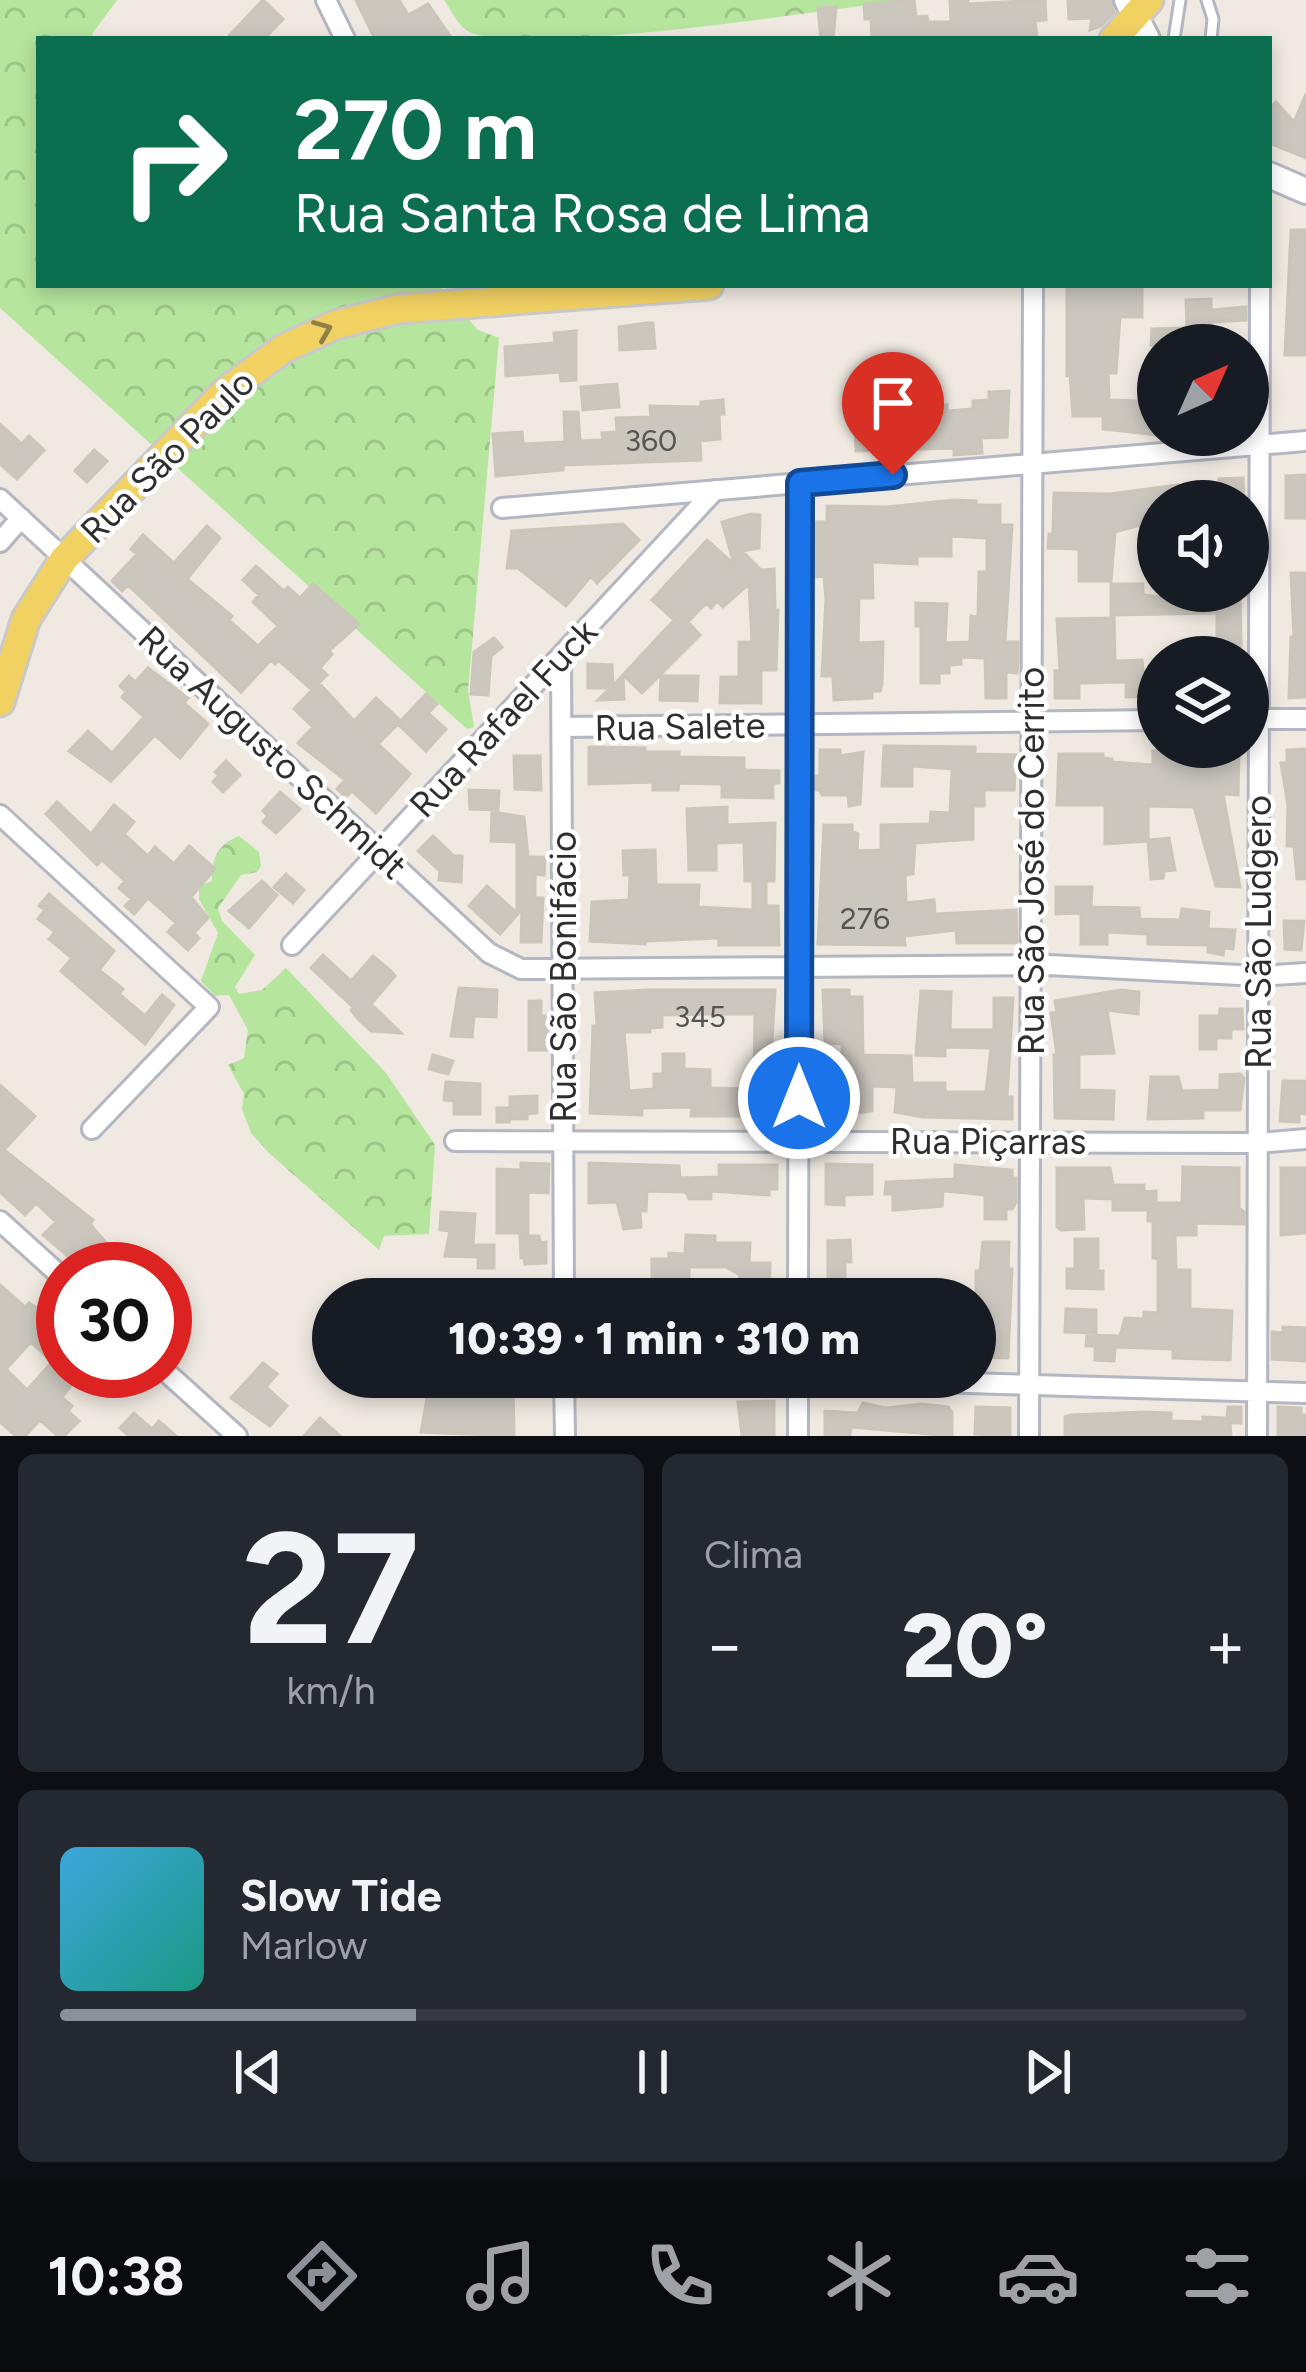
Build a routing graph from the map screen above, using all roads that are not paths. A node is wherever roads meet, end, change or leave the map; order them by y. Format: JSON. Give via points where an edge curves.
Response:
{"nodes":[{"id":1,"x":326,"y":0,"type":"edge"},
{"id":2,"x":1180,"y":0,"type":"edge"},
{"id":3,"x":1208,"y":0,"type":"edge"},
{"id":4,"x":1144,"y":11,"type":"edge"},
{"id":5,"x":344,"y":36,"type":"edge"},
{"id":6,"x":1117,"y":36,"type":"edge"},
{"id":7,"x":1174,"y":36,"type":"edge"},
{"id":8,"x":1211,"y":36,"type":"edge"},
{"id":9,"x":1272,"y":176,"type":"edge"},
{"id":10,"x":1306,"y":191,"type":"edge"},
{"id":11,"x":639,"y":288,"type":"edge"},
{"id":12,"x":1033,"y":288,"type":"edge"},
{"id":13,"x":1260,"y":288,"type":"edge"},
{"id":14,"x":1260,"y":324,"type":"edge"},
{"id":15,"x":1306,"y":441,"type":"edge"},
{"id":16,"x":1269,"y":444,"type":"edge"},
{"id":17,"x":1137,"y":455,"type":"edge"},
{"id":18,"x":1259,"y":456,"type":"edge"},
{"id":19,"x":1032,"y":464,"type":"junction"},
{"id":20,"x":800,"y":483,"type":"junction"},
{"id":21,"x":715,"y":490,"type":"junction"},
{"id":22,"x":0,"y":499,"type":"edge"},
{"id":23,"x":502,"y":508,"type":"dead end"},
{"id":24,"x":21,"y":518,"type":"junction"},
{"id":25,"x":0,"y":542,"type":"edge"},
{"id":26,"x":64,"y":559,"type":"junction"},
{"id":27,"x":1255,"y":636,"type":"edge"},
{"id":28,"x":561,"y":656,"type":"junction"},
{"id":29,"x":0,"y":702,"type":"edge"},
{"id":30,"x":1306,"y":718,"type":"edge"},
{"id":31,"x":1269,"y":719,"type":"edge"},
{"id":32,"x":1137,"y":720,"type":"edge"},
{"id":33,"x":1031,"y":722,"type":"junction"},
{"id":34,"x":800,"y":724,"type":"junction"},
{"id":35,"x":562,"y":727,"type":"junction"},
{"id":36,"x":1254,"y":768,"type":"edge"},
{"id":37,"x":0,"y":815,"type":"edge"},
{"id":38,"x":379,"y":851,"type":"junction"},
{"id":39,"x":292,"y":945,"type":"dead end"},
{"id":40,"x":1030,"y":965,"type":"junction"},
{"id":41,"x":799,"y":968,"type":"junction"},
{"id":42,"x":562,"y":970,"type":"junction"},
{"id":43,"x":1306,"y":973,"type":"edge"},
{"id":44,"x":1258,"y":976,"type":"junction"},
{"id":45,"x":92,"y":1130,"type":"dead end"},
{"id":46,"x":1306,"y":1139,"type":"edge"},
{"id":47,"x":563,"y":1141,"type":"junction"},
{"id":48,"x":798,"y":1141,"type":"junction"},
{"id":49,"x":1030,"y":1141,"type":"junction"},
{"id":50,"x":455,"y":1142,"type":"dead end"},
{"id":51,"x":1258,"y":1143,"type":"junction"},
{"id":52,"x":0,"y":1221,"type":"edge"},
{"id":53,"x":36,"y":1254,"type":"edge"},
{"id":54,"x":564,"y":1278,"type":"edge"},
{"id":55,"x":798,"y":1278,"type":"edge"},
{"id":56,"x":996,"y":1383,"type":"edge"},
{"id":57,"x":1029,"y":1384,"type":"junction"},
{"id":58,"x":1257,"y":1391,"type":"junction"},
{"id":59,"x":1306,"y":1393,"type":"edge"},
{"id":60,"x":192,"y":1395,"type":"edge"},
{"id":61,"x":564,"y":1398,"type":"edge"},
{"id":62,"x":798,"y":1398,"type":"edge"},
{"id":63,"x":237,"y":1436,"type":"edge"},
{"id":64,"x":565,"y":1436,"type":"edge"},
{"id":65,"x":798,"y":1436,"type":"edge"},
{"id":66,"x":1029,"y":1436,"type":"edge"},
{"id":67,"x":1257,"y":1436,"type":"edge"}],
"edges":[{"from":1,"to":5,"type":"street"},
{"from":2,"to":7,"type":"lane"},
{"from":3,"to":8,"type":"lane"},
{"from":4,"to":6,"type":"main road"},
{"from":9,"to":10,"type":"street"},
{"from":26,"to":11,"type":"main road","name":"Rua São Paulo","one_way":true,"via":[[225,392],[308,336],[362,316],[437,304]]},
{"from":12,"to":19,"type":"street","name":"Rua São José do Cerrito"},
{"from":13,"to":14,"type":"street","name":"Rua São Ludgero"},
{"from":15,"to":16,"type":"street"},
{"from":17,"to":19,"type":"street"},
{"from":18,"to":27,"type":"street","name":"Rua São Ludgero"},
{"from":19,"to":20,"type":"street"},
{"from":19,"to":33,"type":"street","name":"Rua São José do Cerrito"},
{"from":20,"to":21,"type":"street"},
{"from":20,"to":34,"type":"street"},
{"from":21,"to":23,"type":"street"},
{"from":21,"to":28,"type":"street","name":"Rua Rafael Fuck"},
{"from":22,"to":24,"type":"street","name":"Rua Augusto Schmidt"},
{"from":24,"to":25,"type":"street"},
{"from":24,"to":26,"type":"street","name":"Rua Augusto Schmidt"},
{"from":26,"to":29,"type":"main road","name":"Rua São Paulo","via":[[26,619]]},
{"from":26,"to":38,"type":"street","name":"Rua Augusto Schmidt"},
{"from":28,"to":35,"type":"street","name":"Rua São Bonifácio"},
{"from":28,"to":38,"type":"street","name":"Rua Rafael Fuck"},
{"from":30,"to":31,"type":"street"},
{"from":32,"to":33,"type":"street","name":"Rua Salete"},
{"from":33,"to":34,"type":"street","name":"Rua Salete"},
{"from":33,"to":40,"type":"street","name":"Rua São José do Cerrito"},
{"from":34,"to":35,"type":"street","name":"Rua Salete"},
{"from":34,"to":41,"type":"street"},
{"from":35,"to":42,"type":"street","name":"Rua São Bonifácio"},
{"from":36,"to":44,"type":"street","name":"Rua São Ludgero"},
{"from":37,"to":45,"type":"street","via":[[209,1007]]},
{"from":38,"to":39,"type":"street","name":"Rua Rafael Fuck"},
{"from":38,"to":42,"type":"street","name":"Rua Augusto Schmidt","via":[[490,953],[521,969]]},
{"from":40,"to":41,"type":"street","name":"Rua Augusto Schmidt"},
{"from":40,"to":44,"type":"street","name":"Rua Augusto Schmidt"},
{"from":40,"to":49,"type":"street","name":"Rua São José do Cerrito"},
{"from":41,"to":42,"type":"street","name":"Rua Augusto Schmidt"},
{"from":41,"to":48,"type":"street"},
{"from":42,"to":47,"type":"street","name":"Rua São Bonifácio"},
{"from":43,"to":44,"type":"street","name":"Rua Augusto Schmidt"},
{"from":44,"to":51,"type":"street","name":"Rua São Ludgero"},
{"from":46,"to":51,"type":"street","name":"Rua Piçarras"},
{"from":47,"to":48,"type":"street","name":"Rua Piçarras"},
{"from":47,"to":50,"type":"street","name":"Rua Piçarras"},
{"from":47,"to":54,"type":"street","name":"Rua São Bonifácio"},
{"from":48,"to":49,"type":"street","name":"Rua Piçarras"},
{"from":48,"to":55,"type":"street"},
{"from":49,"to":51,"type":"street","name":"Rua Piçarras"},
{"from":49,"to":57,"type":"street","name":"Rua São José do Cerrito"},
{"from":51,"to":58,"type":"street","name":"Rua São Ludgero"},
{"from":52,"to":53,"type":"street"},
{"from":56,"to":57,"type":"street"},
{"from":57,"to":58,"type":"street"},
{"from":57,"to":66,"type":"street","name":"Rua São José do Cerrito"},
{"from":58,"to":59,"type":"street"},
{"from":58,"to":67,"type":"street","name":"Rua São Ludgero"},
{"from":60,"to":63,"type":"street"},
{"from":61,"to":64,"type":"street"},
{"from":62,"to":65,"type":"street"}]}
